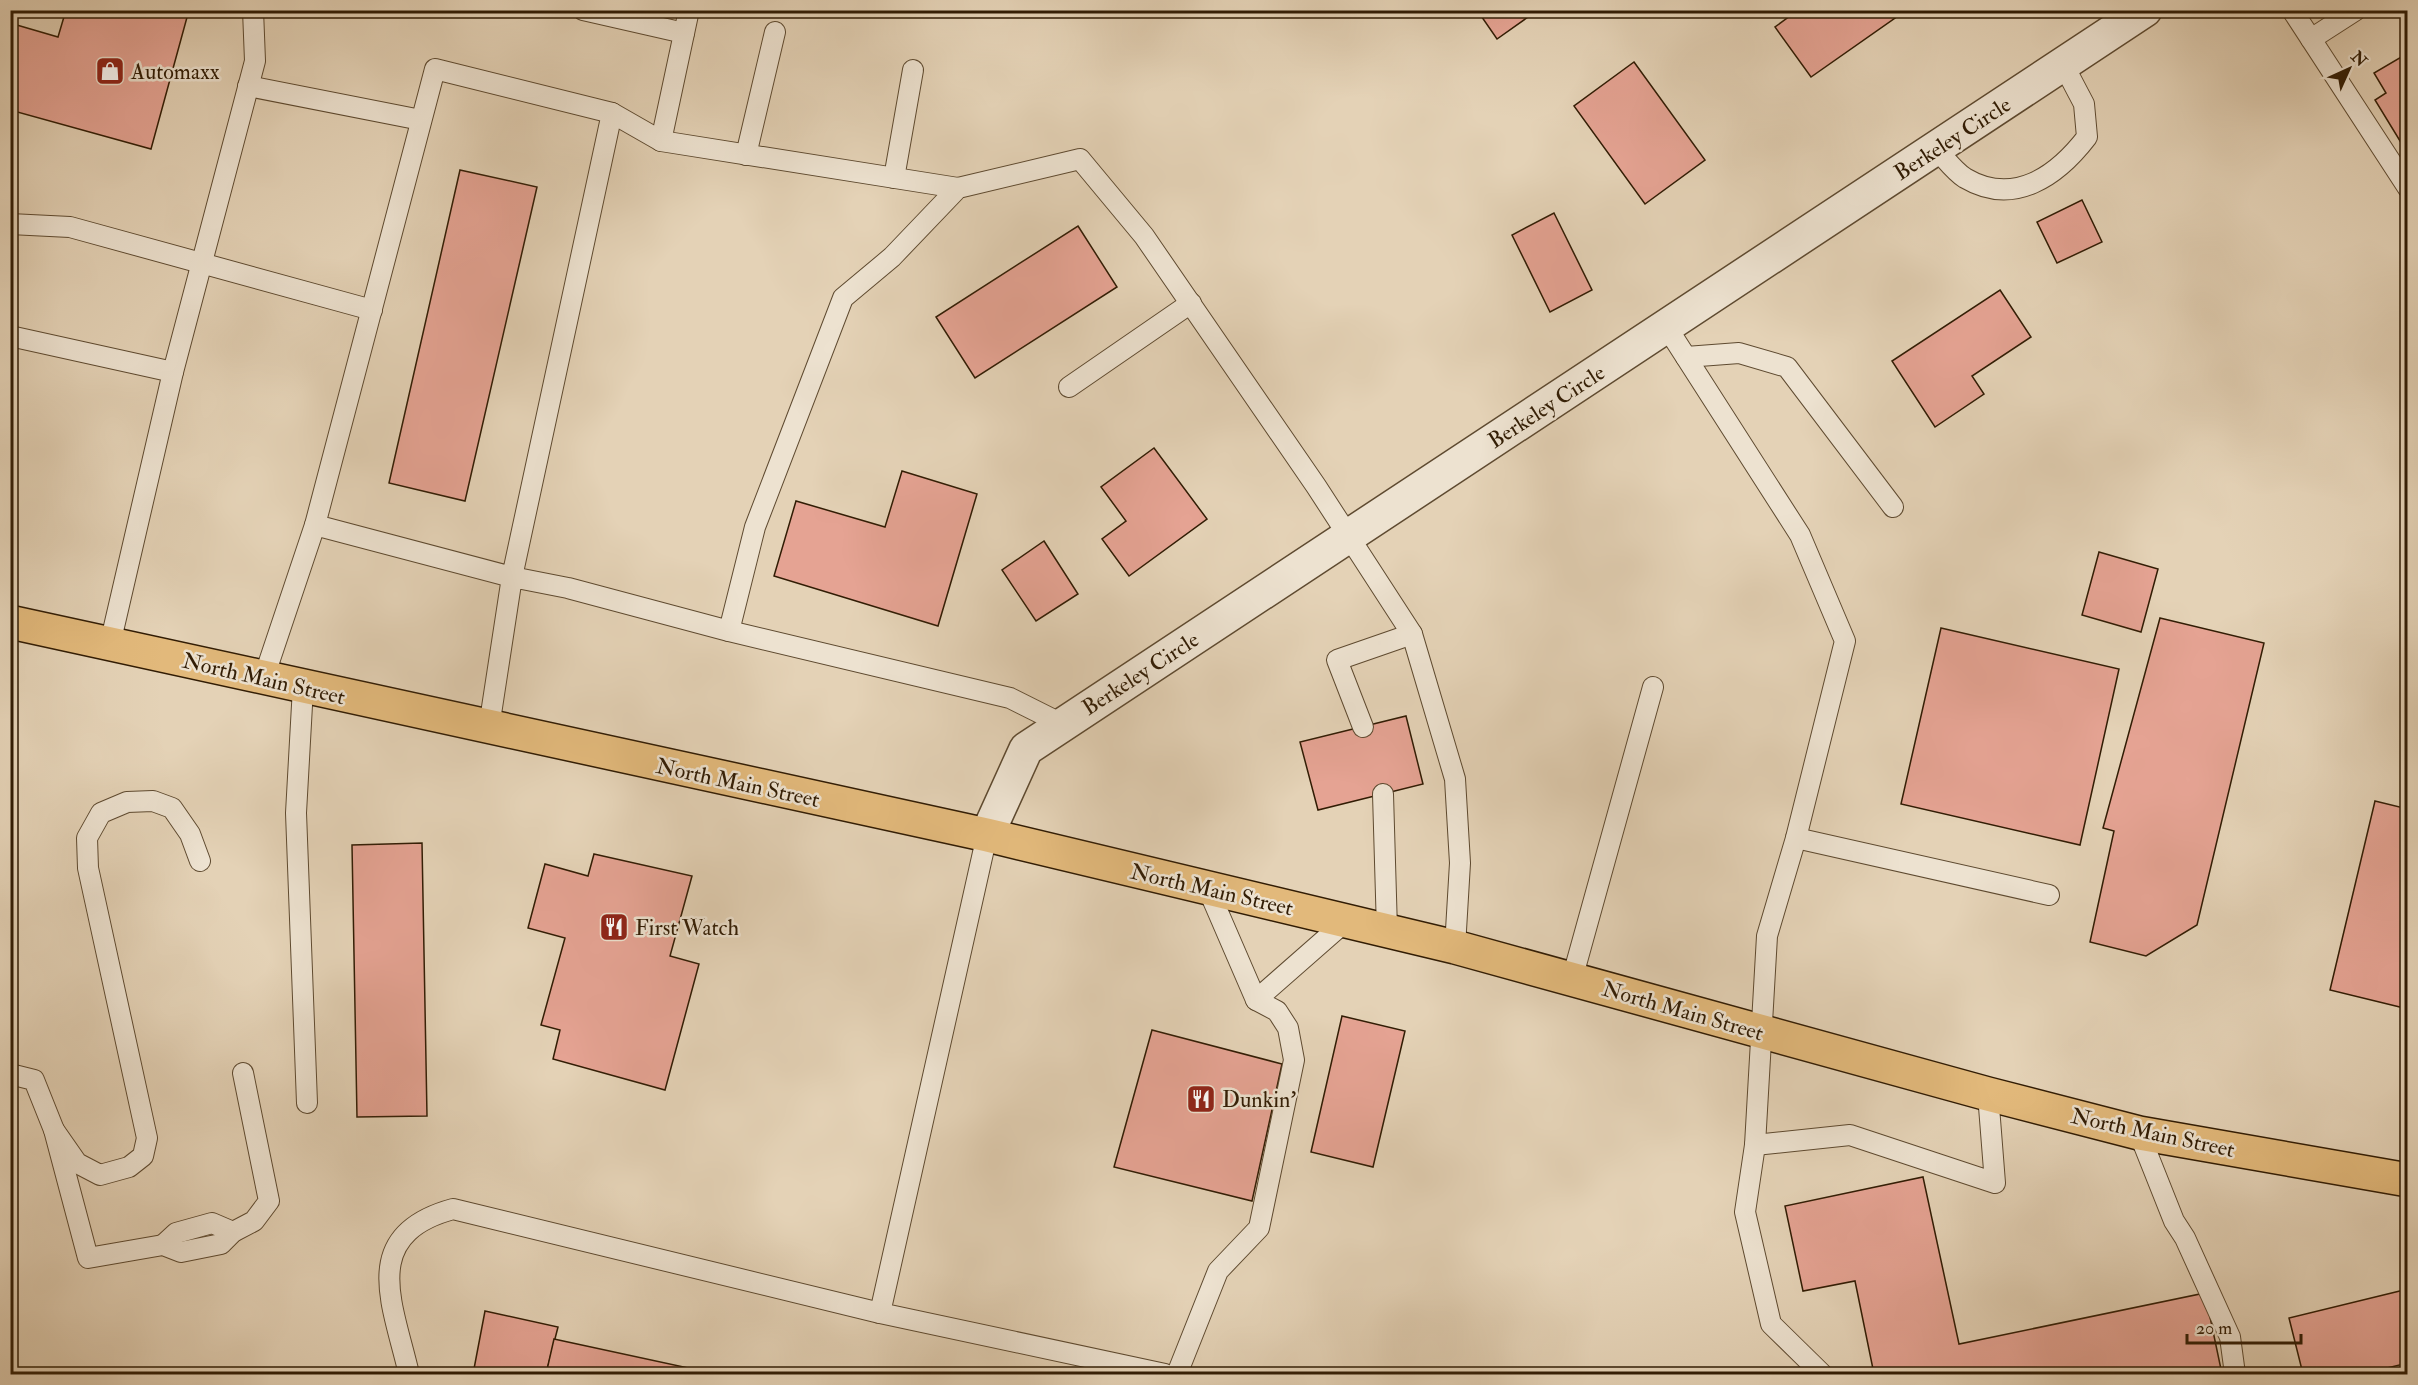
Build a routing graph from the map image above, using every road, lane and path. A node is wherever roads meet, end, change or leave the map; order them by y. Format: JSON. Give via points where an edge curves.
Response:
{"nodes":[{"id":1,"x":253,"y":10,"type":"edge"},
{"id":2,"x":583,"y":10,"type":"edge"},
{"id":3,"x":689,"y":10,"type":"edge"},
{"id":4,"x":2145,"y":10,"type":"edge"},
{"id":5,"x":2292,"y":10,"type":"edge"},
{"id":6,"x":2356,"y":10,"type":"edge"},
{"id":7,"x":775,"y":32,"type":"dead end"},
{"id":8,"x":684,"y":33,"type":"junction"},
{"id":9,"x":2311,"y":39,"type":"junction"},
{"id":10,"x":2063,"y":64,"type":"junction"},
{"id":11,"x":913,"y":70,"type":"dead end"},
{"id":12,"x":248,"y":86,"type":"junction"},
{"id":13,"x":612,"y":113,"type":"junction"},
{"id":14,"x":421,"y":120,"type":"junction"},
{"id":15,"x":661,"y":141,"type":"junction"},
{"id":16,"x":1936,"y":149,"type":"junction"},
{"id":17,"x":746,"y":155,"type":"junction"},
{"id":18,"x":894,"y":178,"type":"junction"},
{"id":19,"x":958,"y":188,"type":"junction"},
{"id":20,"x":2408,"y":188,"type":"edge"},
{"id":21,"x":10,"y":224,"type":"edge"},
{"id":22,"x":202,"y":263,"type":"junction"},
{"id":23,"x":1191,"y":303,"type":"junction"},
{"id":24,"x":372,"y":310,"type":"junction"},
{"id":25,"x":1666,"y":326,"type":"junction"},
{"id":26,"x":10,"y":336,"type":"edge"},
{"id":27,"x":1686,"y":357,"type":"junction"},
{"id":28,"x":173,"y":372,"type":"junction"},
{"id":29,"x":1069,"y":387,"type":"dead end"},
{"id":30,"x":1893,"y":507,"type":"dead end"},
{"id":31,"x":315,"y":525,"type":"junction"},
{"id":32,"x":1348,"y":536,"type":"junction"},
{"id":33,"x":512,"y":577,"type":"junction"},
{"id":34,"x":10,"y":622,"type":"edge"},
{"id":35,"x":729,"y":631,"type":"junction"},
{"id":36,"x":1412,"y":634,"type":"junction"},
{"id":37,"x":110,"y":644,"type":"junction"},
{"id":38,"x":264,"y":677,"type":"junction"},
{"id":39,"x":303,"y":687,"type":"junction"},
{"id":40,"x":1653,"y":687,"type":"dead end"},
{"id":41,"x":1062,"y":724,"type":"junction"},
{"id":42,"x":1362,"y":727,"type":"dead end"},
{"id":43,"x":489,"y":728,"type":"junction"},
{"id":44,"x":1383,"y":794,"type":"dead end"},
{"id":45,"x":987,"y":835,"type":"junction"},
{"id":46,"x":1796,"y":838,"type":"junction"},
{"id":47,"x":200,"y":861,"type":"dead end"},
{"id":48,"x":1208,"y":889,"type":"junction"},
{"id":49,"x":2049,"y":895,"type":"dead end"},
{"id":50,"x":1346,"y":921,"type":"junction"},
{"id":51,"x":1387,"y":930,"type":"junction"},
{"id":52,"x":1455,"y":947,"type":"junction"},
{"id":53,"x":1572,"y":979,"type":"junction"},
{"id":54,"x":1256,"y":1000,"type":"junction"},
{"id":55,"x":1762,"y":1032,"type":"junction"},
{"id":56,"x":243,"y":1073,"type":"dead end"},
{"id":57,"x":10,"y":1074,"type":"edge"},
{"id":58,"x":1988,"y":1094,"type":"junction"},
{"id":59,"x":307,"y":1103,"type":"dead end"},
{"id":60,"x":54,"y":1130,"type":"junction"},
{"id":61,"x":2139,"y":1133,"type":"junction"},
{"id":62,"x":1755,"y":1145,"type":"junction"},
{"id":63,"x":2406,"y":1181,"type":"edge"},
{"id":64,"x":880,"y":1313,"type":"junction"},
{"id":65,"x":409,"y":1374,"type":"edge"},
{"id":66,"x":1165,"y":1374,"type":"edge"},
{"id":67,"x":1178,"y":1374,"type":"edge"},
{"id":68,"x":1822,"y":1374,"type":"edge"},
{"id":69,"x":2235,"y":1374,"type":"edge"}],
"edges":[{"from":1,"to":12,"type":"lane","via":[[255,61]]},
{"from":2,"to":8,"type":"lane"},
{"from":3,"to":8,"type":"lane"},
{"from":4,"to":10,"type":"street","name":"Berkeley Circle"},
{"from":5,"to":9,"type":"lane"},
{"from":6,"to":9,"type":"lane"},
{"from":7,"to":17,"type":"lane"},
{"from":8,"to":15,"type":"lane"},
{"from":9,"to":20,"type":"lane"},
{"from":10,"to":16,"type":"street","name":"Berkeley Circle"},
{"from":10,"to":16,"type":"lane","via":[[2084,104],[2087,137],[2050,174],[2028,186],[1998,191],[1964,178]]},
{"from":11,"to":18,"type":"lane"},
{"from":12,"to":14,"type":"lane"},
{"from":12,"to":22,"type":"lane"},
{"from":13,"to":14,"type":"lane","via":[[435,69]]},
{"from":13,"to":15,"type":"lane"},
{"from":13,"to":33,"type":"lane"},
{"from":14,"to":24,"type":"lane"},
{"from":15,"to":17,"type":"lane"},
{"from":16,"to":25,"type":"street","name":"Berkeley Circle"},
{"from":17,"to":18,"type":"lane"},
{"from":18,"to":19,"type":"lane"},
{"from":19,"to":23,"type":"lane","via":[[1080,159],[1144,236]]},
{"from":19,"to":35,"type":"lane","via":[[892,256],[843,298],[755,527]]},
{"from":21,"to":22,"type":"lane","via":[[70,227]]},
{"from":22,"to":24,"type":"lane"},
{"from":22,"to":28,"type":"lane"},
{"from":23,"to":29,"type":"lane"},
{"from":23,"to":32,"type":"lane"},
{"from":24,"to":31,"type":"lane"},
{"from":25,"to":27,"type":"lane"},
{"from":25,"to":32,"type":"street","name":"Berkeley Circle"},
{"from":26,"to":28,"type":"lane"},
{"from":27,"to":30,"type":"lane","via":[[1739,353],[1786,367]]},
{"from":27,"to":46,"type":"lane","via":[[1800,535],[1845,641]]},
{"from":28,"to":37,"type":"lane"},
{"from":31,"to":33,"type":"lane"},
{"from":31,"to":38,"type":"lane"},
{"from":32,"to":36,"type":"lane"},
{"from":32,"to":41,"type":"street","name":"Berkeley Circle"},
{"from":33,"to":35,"type":"lane"},
{"from":33,"to":43,"type":"lane"},
{"from":34,"to":37,"type":"main road","name":"North Main Street"},
{"from":35,"to":41,"type":"lane","via":[[1010,698]]},
{"from":36,"to":42,"type":"lane","via":[[1337,660]]},
{"from":36,"to":52,"type":"lane","via":[[1455,779],[1460,863]]},
{"from":37,"to":38,"type":"main road","name":"North Main Street"},
{"from":38,"to":39,"type":"main road","name":"North Main Street"},
{"from":39,"to":43,"type":"main road","name":"North Main Street"},
{"from":39,"to":59,"type":"lane","via":[[296,813]]},
{"from":40,"to":53,"type":"lane"},
{"from":41,"to":45,"type":"street","name":"Berkeley Circle","via":[[1026,748]]},
{"from":43,"to":45,"type":"main road","name":"North Main Street"},
{"from":44,"to":51,"type":"lane"},
{"from":45,"to":48,"type":"main road","name":"North Main Street"},
{"from":45,"to":64,"type":"lane"},
{"from":46,"to":49,"type":"lane"},
{"from":46,"to":55,"type":"lane","via":[[1767,936]]},
{"from":47,"to":60,"type":"lane","via":[[190,834],[172,808],[153,801],[127,802],[101,813],[87,837],[88,868],[147,1138],[143,1156],[129,1167],[100,1174],[77,1162]]},
{"from":48,"to":50,"type":"main road","name":"North Main Street"},
{"from":48,"to":54,"type":"lane"},
{"from":50,"to":51,"type":"main road","name":"North Main Street"},
{"from":50,"to":54,"type":"lane"},
{"from":51,"to":52,"type":"main road","name":"North Main Street"},
{"from":52,"to":53,"type":"main road","name":"North Main Street"},
{"from":53,"to":55,"type":"main road","name":"North Main Street"},
{"from":54,"to":67,"type":"lane","via":[[1277,1011],[1288,1028],[1294,1060],[1290,1083],[1259,1228],[1218,1271]]},
{"from":55,"to":58,"type":"main road","name":"North Main Street"},
{"from":55,"to":62,"type":"lane"},
{"from":56,"to":60,"type":"lane","via":[[268,1201],[255,1221],[233,1232],[221,1244],[181,1252],[163,1245],[88,1258]]},
{"from":57,"to":60,"type":"lane","via":[[34,1080]]},
{"from":58,"to":61,"type":"main road","name":"North Main Street"},
{"from":58,"to":62,"type":"lane","via":[[1995,1184],[1850,1135]]},
{"from":61,"to":63,"type":"main road","name":"North Main Street"},
{"from":61,"to":69,"type":"lane","via":[[2174,1221],[2186,1238],[2230,1337]]},
{"from":62,"to":68,"type":"lane","via":[[1745,1212],[1771,1324]]},
{"from":64,"to":65,"type":"lane","via":[[453,1209],[429,1216],[407,1231],[390,1257],[388,1285]]},
{"from":64,"to":66,"type":"lane"}]}
